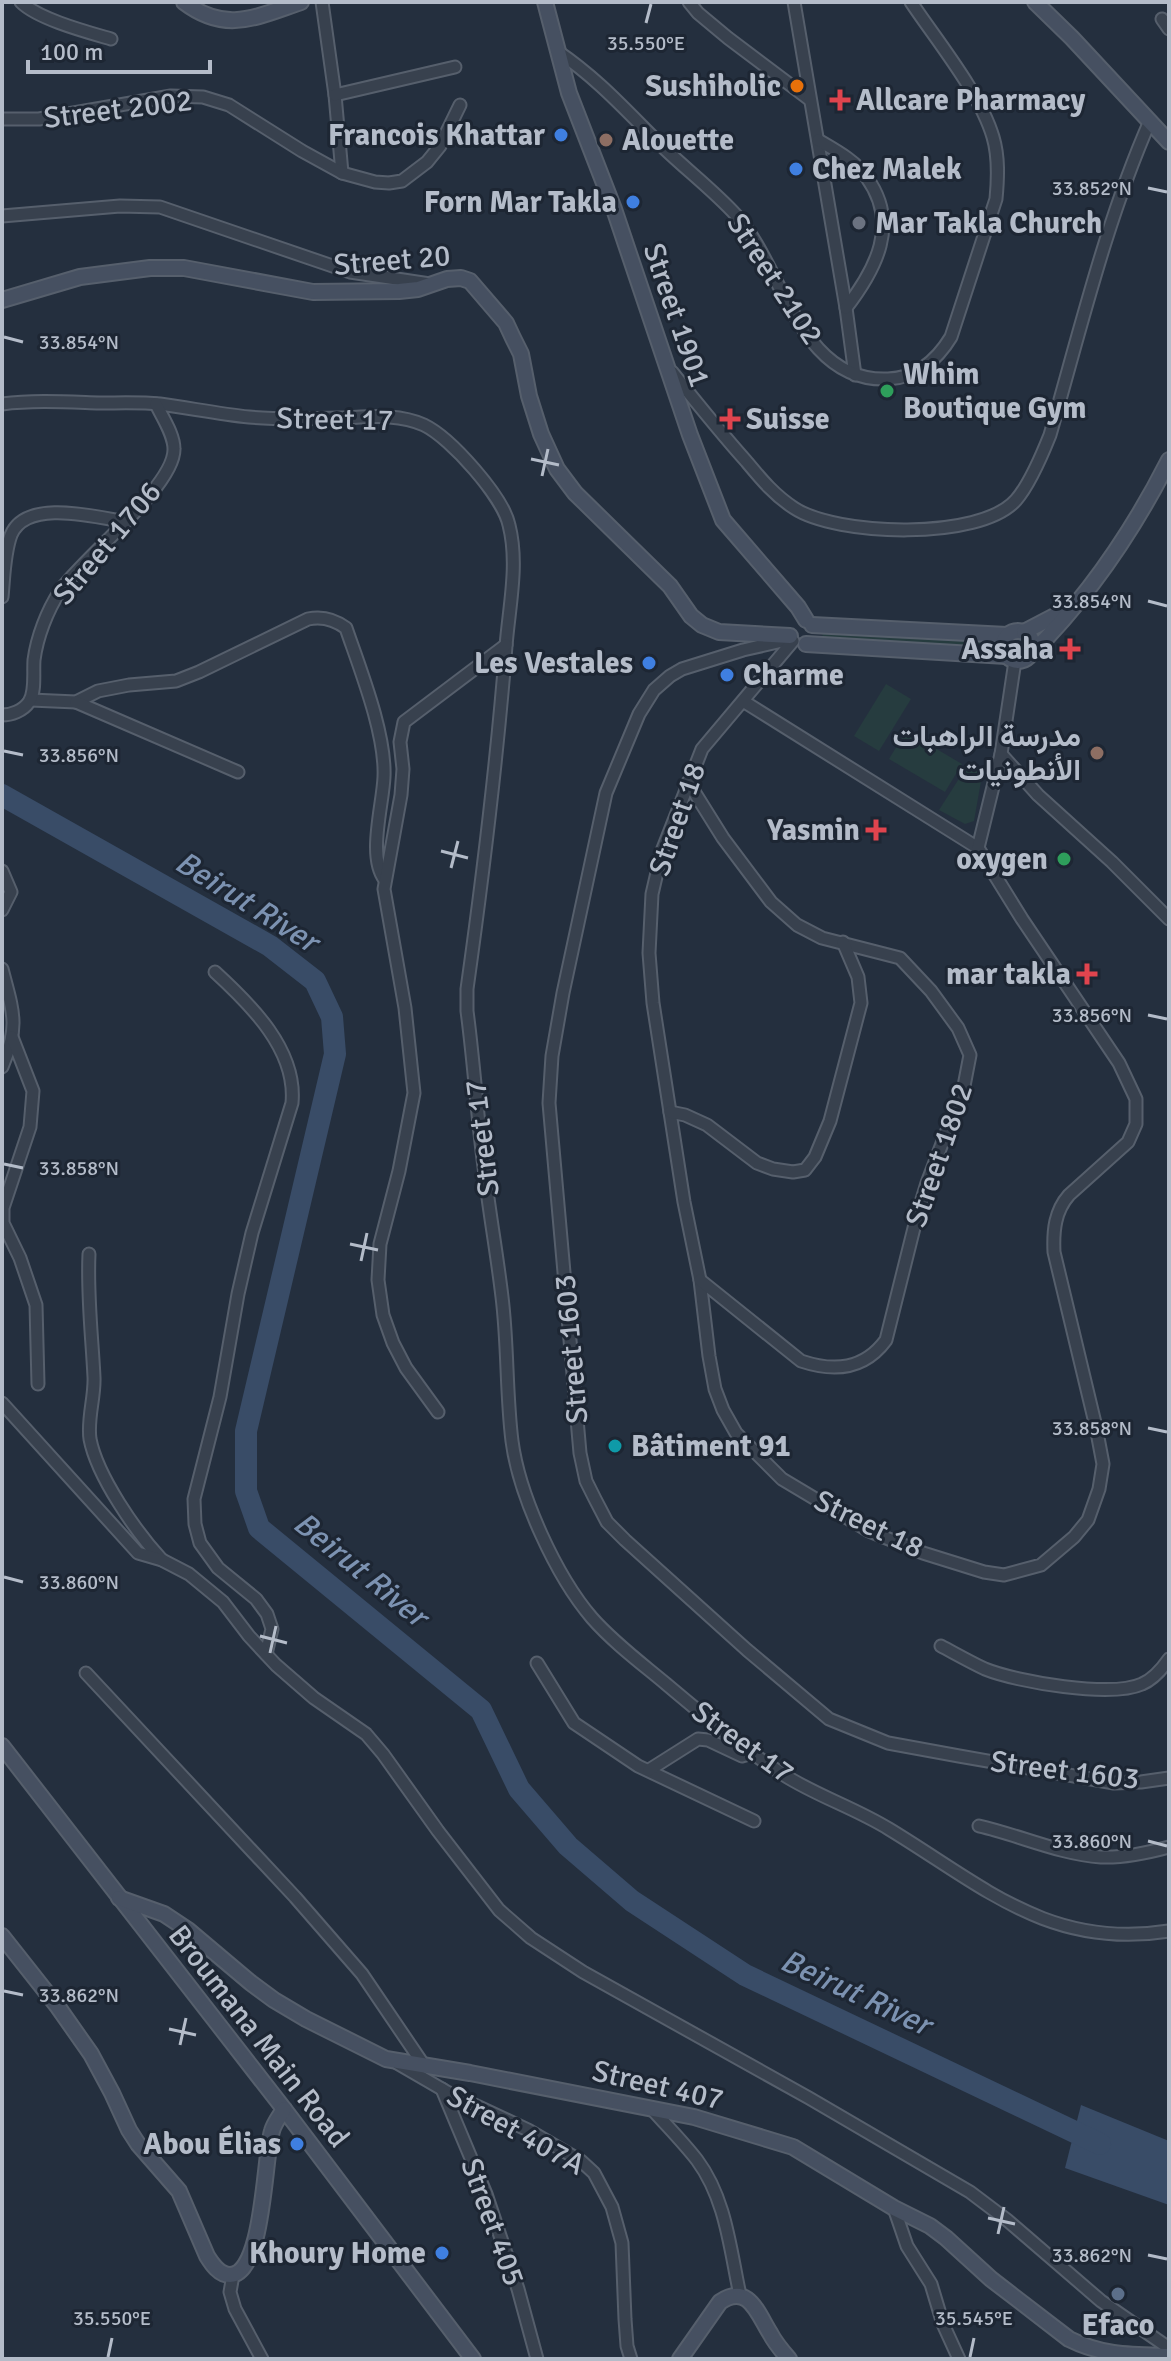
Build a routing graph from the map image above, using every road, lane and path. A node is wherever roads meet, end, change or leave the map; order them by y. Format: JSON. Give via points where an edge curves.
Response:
{"nodes":[{"id":1,"x":21,"y":2,"type":"edge"},
{"id":2,"x":184,"y":2,"type":"edge"},
{"id":3,"x":301,"y":2,"type":"edge"},
{"id":4,"x":322,"y":2,"type":"edge"},
{"id":5,"x":545,"y":2,"type":"edge"},
{"id":6,"x":689,"y":2,"type":"edge"},
{"id":7,"x":794,"y":2,"type":"edge"},
{"id":8,"x":911,"y":2,"type":"edge"},
{"id":9,"x":1035,"y":2,"type":"edge"},
{"id":10,"x":111,"y":39,"type":"dead end"},
{"id":11,"x":557,"y":51,"type":"junction"},
{"id":12,"x":455,"y":67,"type":"dead end"},
{"id":13,"x":335,"y":95,"type":"junction"},
{"id":14,"x":809,"y":99,"type":"junction"},
{"id":15,"x":460,"y":105,"type":"dead end"},
{"id":16,"x":2,"y":119,"type":"edge"},
{"id":17,"x":1150,"y":121,"type":"junction"},
{"id":18,"x":818,"y":140,"type":"junction"},
{"id":19,"x":1169,"y":142,"type":"edge"},
{"id":20,"x":342,"y":173,"type":"junction"},
{"id":21,"x":2,"y":216,"type":"edge"},
{"id":22,"x":431,"y":284,"type":"junction"},
{"id":23,"x":2,"y":300,"type":"edge"},
{"id":24,"x":846,"y":308,"type":"junction"},
{"id":25,"x":669,"y":368,"type":"junction"},
{"id":26,"x":855,"y":375,"type":"junction"},
{"id":27,"x":2,"y":404,"type":"edge"},
{"id":28,"x":156,"y":404,"type":"junction"},
{"id":29,"x":1169,"y":460,"type":"edge"},
{"id":30,"x":126,"y":522,"type":"junction"},
{"id":31,"x":2,"y":597,"type":"edge"},
{"id":32,"x":1077,"y":604,"type":"junction"},
{"id":33,"x":809,"y":622,"type":"junction"},
{"id":34,"x":1024,"y":632,"type":"junction"},
{"id":35,"x":1007,"y":635,"type":"junction"},
{"id":36,"x":795,"y":640,"type":"junction"},
{"id":37,"x":506,"y":645,"type":"junction"},
{"id":38,"x":1032,"y":653,"type":"junction"},
{"id":39,"x":1011,"y":659,"type":"junction"},
{"id":40,"x":31,"y":700,"type":"junction"},
{"id":41,"x":743,"y":701,"type":"junction"},
{"id":42,"x":76,"y":702,"type":"junction"},
{"id":43,"x":2,"y":715,"type":"edge"},
{"id":44,"x":1001,"y":754,"type":"junction"},
{"id":45,"x":238,"y":772,"type":"dead end"},
{"id":46,"x":688,"y":782,"type":"junction"},
{"id":47,"x":978,"y":848,"type":"junction"},
{"id":48,"x":2,"y":871,"type":"edge"},
{"id":49,"x":385,"y":880,"type":"junction"},
{"id":50,"x":2,"y":910,"type":"edge"},
{"id":51,"x":1169,"y":919,"type":"edge"},
{"id":52,"x":843,"y":942,"type":"junction"},
{"id":53,"x":2,"y":969,"type":"edge"},
{"id":54,"x":215,"y":972,"type":"dead end"},
{"id":55,"x":12,"y":1037,"type":"junction"},
{"id":56,"x":2,"y":1067,"type":"edge"},
{"id":57,"x":670,"y":1112,"type":"junction"},
{"id":58,"x":89,"y":1254,"type":"dead end"},
{"id":59,"x":700,"y":1280,"type":"junction"},
{"id":60,"x":38,"y":1384,"type":"dead end"},
{"id":61,"x":2,"y":1403,"type":"edge"},
{"id":62,"x":438,"y":1412,"type":"dead end"},
{"id":63,"x":162,"y":1560,"type":"junction"},
{"id":64,"x":941,"y":1646,"type":"dead end"},
{"id":65,"x":266,"y":1654,"type":"junction"},
{"id":66,"x":1169,"y":1659,"type":"edge"},
{"id":67,"x":537,"y":1663,"type":"dead end"},
{"id":68,"x":86,"y":1673,"type":"dead end"},
{"id":69,"x":2,"y":1746,"type":"edge"},
{"id":70,"x":752,"y":1753,"type":"junction"},
{"id":71,"x":649,"y":1770,"type":"junction"},
{"id":72,"x":1169,"y":1778,"type":"edge"},
{"id":73,"x":754,"y":1821,"type":"dead end"},
{"id":74,"x":979,"y":1826,"type":"dead end"},
{"id":75,"x":1169,"y":1847,"type":"edge"},
{"id":76,"x":119,"y":1898,"type":"junction"},
{"id":77,"x":1169,"y":1931,"type":"edge"},
{"id":78,"x":2,"y":1936,"type":"edge"},
{"id":79,"x":397,"y":2062,"type":"junction"},
{"id":80,"x":423,"y":2064,"type":"junction"},
{"id":81,"x":442,"y":2089,"type":"junction"},
{"id":82,"x":284,"y":2109,"type":"junction"},
{"id":83,"x":652,"y":2109,"type":"junction"},
{"id":84,"x":894,"y":2208,"type":"junction"},
{"id":85,"x":233,"y":2275,"type":"junction"},
{"id":86,"x":740,"y":2295,"type":"junction"},
{"id":87,"x":1169,"y":2348,"type":"edge"},
{"id":88,"x":1169,"y":2356,"type":"edge"},
{"id":89,"x":1112,"y":2357,"type":"edge"},
{"id":90,"x":262,"y":2359,"type":"edge"},
{"id":91,"x":473,"y":2359,"type":"edge"},
{"id":92,"x":537,"y":2359,"type":"edge"},
{"id":93,"x":631,"y":2359,"type":"edge"},
{"id":94,"x":680,"y":2359,"type":"edge"},
{"id":95,"x":789,"y":2359,"type":"edge"},
{"id":96,"x":959,"y":2359,"type":"edge"}],
"edges":[{"from":1,"to":10,"type":"street"},
{"from":2,"to":3,"type":"street","via":[[205,16],[234,21]]},
{"from":4,"to":13,"type":"street"},
{"from":5,"to":11,"type":"street","name":"Street 1901"},
{"from":6,"to":14,"type":"street"},
{"from":7,"to":14,"type":"street"},
{"from":8,"to":26,"type":"street","name":"Street 2102","via":[[982,108],[997,158],[996,199],[957,323],[943,350],[921,370],[894,379]]},
{"from":9,"to":17,"type":"street"},
{"from":11,"to":25,"type":"street","name":"Street 1901"},
{"from":11,"to":26,"type":"street","name":"Street 2102","via":[[611,93],[738,218],[814,345]]},
{"from":12,"to":13,"type":"street"},
{"from":13,"to":20,"type":"street"},
{"from":14,"to":18,"type":"street"},
{"from":15,"to":20,"type":"street","name":"Street 2002","via":[[440,146],[409,177],[375,182]]},
{"from":16,"to":20,"type":"street","name":"Street 2002","via":[[39,119],[154,98],[203,97],[229,105]]},
{"from":17,"to":19,"type":"street"},
{"from":17,"to":25,"type":"street","via":[[1113,221],[1050,435],[1015,500],[992,516],[961,526],[908,530],[847,526],[805,516],[769,489]]},
{"from":18,"to":24,"type":"street"},
{"from":18,"to":24,"type":"street","via":[[867,177],[883,218],[871,273]]},
{"from":21,"to":22,"type":"street","via":[[160,207],[350,272]]},
{"from":22,"to":23,"type":"street","name":"Street 20","via":[[399,291],[313,292],[184,268],[150,268],[80,277]]},
{"from":22,"to":36,"type":"street","name":"Street 20","via":[[470,281],[506,323],[557,469],[670,586],[697,622],[719,632]]},
{"from":24,"to":26,"type":"street"},
{"from":25,"to":33,"type":"street","name":"Street 1901","via":[[723,520]]},
{"from":27,"to":28,"type":"street","name":"Street 17"},
{"from":28,"to":30,"type":"street","name":"Street 1706","via":[[173,440],[172,464]]},
{"from":28,"to":37,"type":"street","name":"Street 17","via":[[251,417],[375,415],[414,422],[436,433],[466,460],[509,523],[512,579]]},
{"from":29,"to":32,"type":"street","via":[[1123,541]]},
{"from":30,"to":31,"type":"street","via":[[52,512],[20,520],[9,541]]},
{"from":30,"to":40,"type":"street","name":"Street 1706","via":[[52,604],[38,643]]},
{"from":32,"to":34,"type":"street"},
{"from":32,"to":38,"type":"street"},
{"from":33,"to":35,"type":"street"},
{"from":33,"to":36,"type":"street","via":[[794,623],[790,630]]},
{"from":33,"to":36,"type":"street","via":[[814,636]]},
{"from":34,"to":35,"type":"street"},
{"from":34,"to":38,"type":"street","via":[[1033,643]]},
{"from":35,"to":39,"type":"street","via":[[1003,648]]},
{"from":36,"to":39,"type":"street"},
{"from":36,"to":41,"type":"street","name":"Street 18"},
{"from":36,"to":72,"type":"street","name":"Street 1603","via":[[743,650],[670,676],[639,714],[606,793],[563,993],[549,1103],[576,1425],[586,1481],[607,1522],[625,1540],[829,1719],[888,1743],[1114,1783]]},
{"from":37,"to":49,"type":"street","via":[[404,722],[401,795]]},
{"from":37,"to":70,"type":"street","name":"Street 17","via":[[467,989],[516,1463],[535,1521],[592,1618]]},
{"from":38,"to":39,"type":"street","via":[[1025,660]]},
{"from":39,"to":44,"type":"street"},
{"from":40,"to":42,"type":"street"},
{"from":40,"to":43,"type":"street"},
{"from":41,"to":46,"type":"street","name":"Street 18","via":[[702,749]]},
{"from":41,"to":47,"type":"street"},
{"from":42,"to":45,"type":"street"},
{"from":42,"to":49,"type":"street","via":[[98,691],[176,681],[308,619],[341,624],[382,747],[385,774],[377,836],[378,865]]},
{"from":44,"to":47,"type":"street"},
{"from":44,"to":51,"type":"street"},
{"from":46,"to":52,"type":"street","name":"Street 1802","via":[[771,902],[797,925]]},
{"from":46,"to":57,"type":"street","name":"Street 18","via":[[662,851],[650,922],[650,982]]},
{"from":47,"to":59,"type":"street","name":"Street 18","via":[[1119,1063],[1136,1099],[1136,1124],[1128,1142],[1069,1195],[1054,1224],[1054,1252],[1103,1464],[1088,1520],[1041,1565],[1004,1575],[923,1553],[869,1531],[782,1479],[736,1433],[723,1410],[709,1356]]},
{"from":48,"to":50,"type":"street","via":[[11,892]]},
{"from":49,"to":62,"type":"street","via":[[414,1093],[380,1244],[379,1293],[393,1343]]},
{"from":52,"to":57,"type":"street","via":[[858,977],[861,1003],[830,1121],[805,1170],[757,1163],[707,1125]]},
{"from":52,"to":59,"type":"street","name":"Street 1802","via":[[900,958],[958,1028],[970,1055],[917,1216],[886,1340],[873,1354],[843,1369],[815,1366],[801,1361]]},
{"from":53,"to":55,"type":"street","via":[[13,1009]]},
{"from":54,"to":65,"type":"street","via":[[268,1029],[293,1089],[252,1233],[194,1499],[200,1543],[218,1568],[267,1614],[272,1629]]},
{"from":55,"to":56,"type":"street"},
{"from":55,"to":60,"type":"street","via":[[33,1091],[30,1127],[3,1208],[3,1223],[36,1305]]},
{"from":57,"to":59,"type":"street","name":"Street 18"},
{"from":58,"to":63,"type":"street","via":[[95,1380],[90,1436],[99,1468]]},
{"from":61,"to":63,"type":"street","via":[[138,1553]]},
{"from":63,"to":65,"type":"street","via":[[223,1602]]},
{"from":64,"to":66,"type":"street","via":[[987,1670],[1099,1690],[1142,1685]]},
{"from":65,"to":87,"type":"street","via":[[314,1698],[366,1734],[499,1910],[531,1938],[970,2192],[1101,2301]]},
{"from":67,"to":71,"type":"street","via":[[574,1723]]},
{"from":68,"to":80,"type":"street","via":[[362,1974]]},
{"from":69,"to":76,"type":"street","name":"Broumana Main Road"},
{"from":70,"to":71,"type":"street","via":[[742,1756],[698,1739]]},
{"from":70,"to":77,"type":"street","name":"Street 17","via":[[1025,1913],[1091,1932]]},
{"from":71,"to":73,"type":"street"},
{"from":74,"to":75,"type":"street","via":[[1100,1857]]},
{"from":76,"to":79,"type":"street","name":"Street 407","via":[[164,1914],[282,2006]]},
{"from":76,"to":82,"type":"street","name":"Broumana Main Road"},
{"from":78,"to":85,"type":"street","via":[[91,2054],[138,2144],[179,2191],[212,2265]]},
{"from":79,"to":80,"type":"street","name":"Street 407"},
{"from":79,"to":81,"type":"street","name":"Street 407A"},
{"from":80,"to":83,"type":"street","name":"Street 407"},
{"from":81,"to":92,"type":"street","name":"Street 405","via":[[486,2194]]},
{"from":81,"to":93,"type":"street","name":"Street 407A","via":[[528,2130],[594,2173],[612,2207],[622,2243]]},
{"from":82,"to":85,"type":"street","via":[[272,2129],[249,2260]]},
{"from":82,"to":91,"type":"street","name":"Broumana Main Road"},
{"from":83,"to":84,"type":"street","name":"Street 407","via":[[793,2147]]},
{"from":83,"to":86,"type":"street","via":[[697,2161],[714,2192]]},
{"from":84,"to":89,"type":"street","name":"Street 407","via":[[939,2232],[1069,2339]]},
{"from":84,"to":96,"type":"street"},
{"from":85,"to":90,"type":"street","via":[[232,2301]]},
{"from":86,"to":94,"type":"street","via":[[720,2302]]},
{"from":86,"to":95,"type":"street","via":[[749,2300]]},
{"from":88,"to":89,"type":"street","name":"Street 407"}]}
